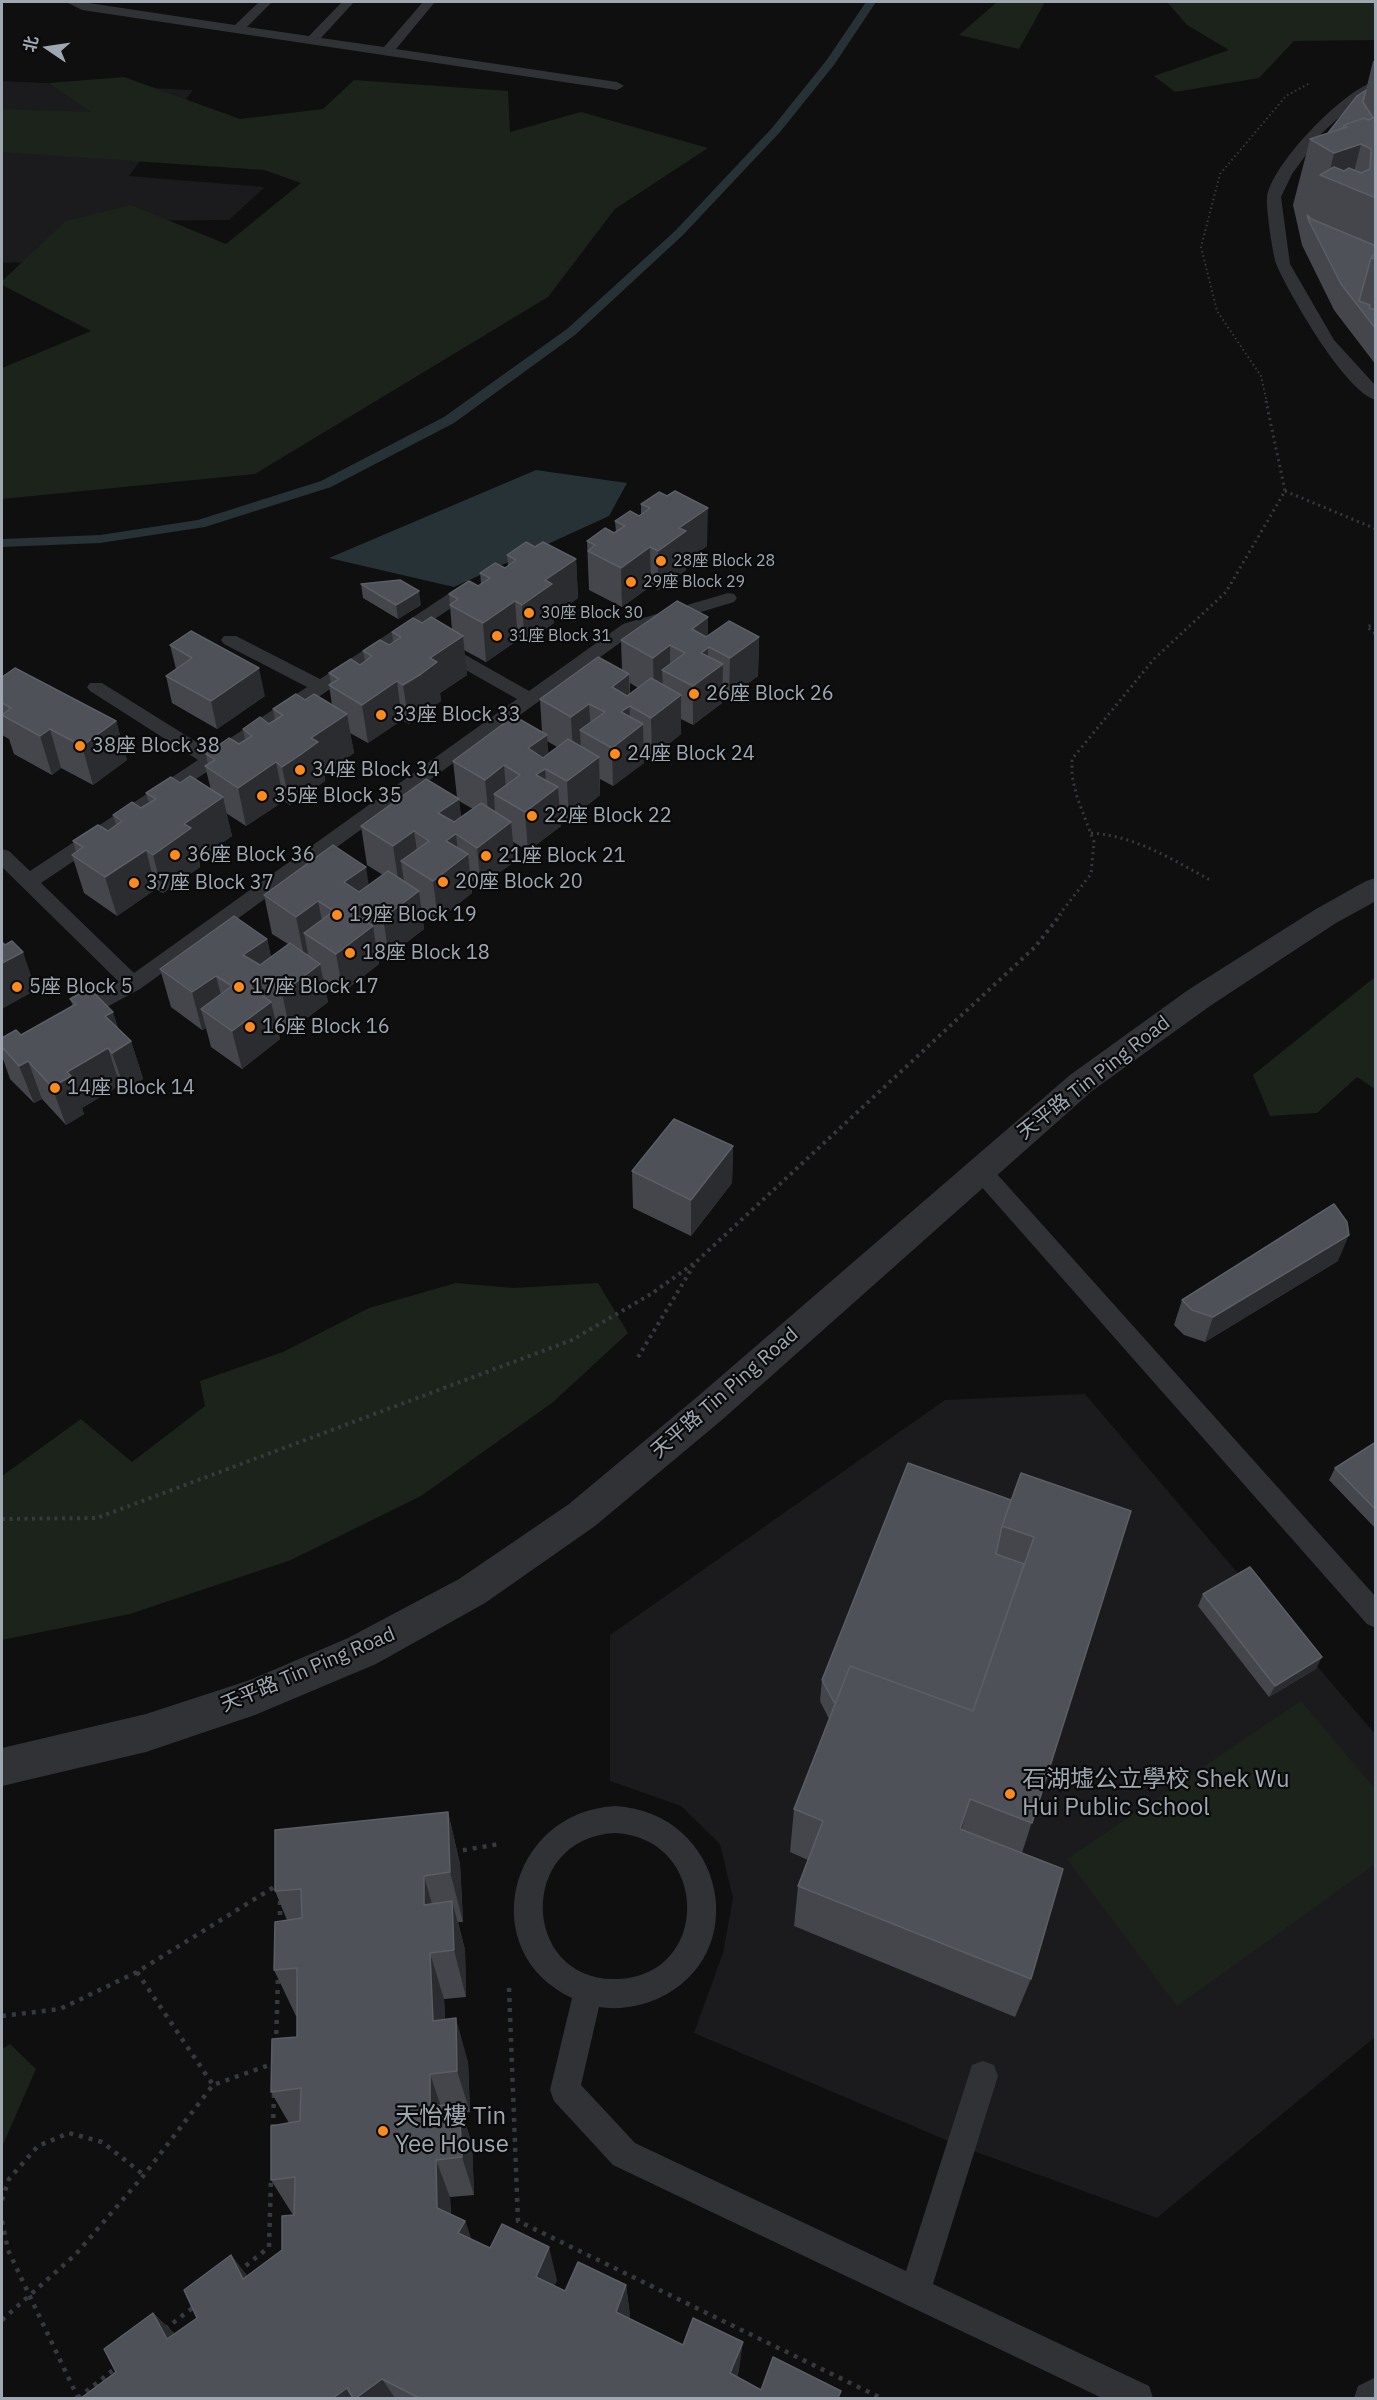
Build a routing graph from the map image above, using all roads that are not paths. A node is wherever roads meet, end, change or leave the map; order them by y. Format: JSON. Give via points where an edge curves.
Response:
{"nodes":[{"id":1,"x":72,"y":2,"type":"edge"},
{"id":2,"x":266,"y":2,"type":"edge"},
{"id":3,"x":348,"y":2,"type":"edge"},
{"id":4,"x":429,"y":2,"type":"edge"},
{"id":5,"x":237,"y":30,"type":"junction"},
{"id":6,"x":311,"y":41,"type":"junction"},
{"id":7,"x":387,"y":52,"type":"junction"},
{"id":8,"x":1376,"y":85,"type":"edge"},
{"id":9,"x":617,"y":86,"type":"dead end"},
{"id":10,"x":1376,"y":395,"type":"edge"},
{"id":11,"x":464,"y":592,"type":"edge"},
{"id":12,"x":728,"y":598,"type":"dead end"},
{"id":13,"x":408,"y":629,"type":"junction"},
{"id":14,"x":230,"y":640,"type":"dead end"},
{"id":15,"x":96,"y":687,"type":"dead end"},
{"id":16,"x":321,"y":687,"type":"junction"},
{"id":17,"x":530,"y":699,"type":"junction"},
{"id":18,"x":211,"y":760,"type":"junction"},
{"id":19,"x":2,"y":856,"type":"edge"},
{"id":20,"x":28,"y":882,"type":"junction"},
{"id":21,"x":1376,"y":888,"type":"edge"},
{"id":22,"x":133,"y":984,"type":"junction"},
{"id":23,"x":62,"y":1023,"type":"edge"},
{"id":24,"x":980,"y":1170,"type":"junction"},
{"id":25,"x":1376,"y":1616,"type":"edge"},
{"id":26,"x":2,"y":1767,"type":"edge"},
{"id":27,"x":588,"y":1991,"type":"junction"},
{"id":28,"x":983,"y":2076,"type":"dead end"},
{"id":29,"x":915,"y":2292,"type":"junction"},
{"id":30,"x":1376,"y":2393,"type":"edge"},
{"id":31,"x":1137,"y":2398,"type":"edge"},
{"id":32,"x":1370,"y":2398,"type":"edge"}],
"edges":[{"from":1,"to":5,"type":"lane"},
{"from":2,"to":5,"type":"lane"},
{"from":3,"to":6,"type":"lane"},
{"from":4,"to":7,"type":"lane"},
{"from":5,"to":6,"type":"lane"},
{"from":6,"to":7,"type":"lane"},
{"from":7,"to":9,"type":"lane"},
{"from":8,"to":10,"type":"lane","via":[[1353,97],[1317,130],[1285,174],[1274,197],[1283,264],[1327,342]]},
{"from":11,"to":13,"type":"lane"},
{"from":12,"to":17,"type":"lane","via":[[629,628]]},
{"from":13,"to":16,"type":"lane"},
{"from":13,"to":17,"type":"lane"},
{"from":14,"to":16,"type":"lane"},
{"from":15,"to":18,"type":"lane"},
{"from":16,"to":18,"type":"lane"},
{"from":17,"to":22,"type":"lane"},
{"from":18,"to":20,"type":"lane"},
{"from":19,"to":20,"type":"lane"},
{"from":20,"to":22,"type":"lane"},
{"from":21,"to":24,"type":"street","name":"天平路 Tin Ping Road","via":[[1199,998],[1081,1083]]},
{"from":22,"to":23,"type":"lane"},
{"from":24,"to":25,"type":"lane"},
{"from":24,"to":26,"type":"street","name":"天平路 Tin Ping Road","via":[[582,1515],[472,1591],[362,1651],[255,1697],[146,1733]]},
{"from":27,"to":27,"type":"lane","via":[[560,1977],[541,1956],[529,1928],[527,1899],[535,1869],[553,1846],[576,1828],[604,1820],[633,1821],[659,1830],[681,1847],[696,1869],[702,1896],[700,1925],[689,1952],[670,1974],[645,1989],[616,1994]]},
{"from":27,"to":29,"type":"lane","via":[[565,2090],[624,2154]]},
{"from":28,"to":29,"type":"lane"},
{"from":29,"to":31,"type":"lane"},
{"from":30,"to":32,"type":"lane"}]}
